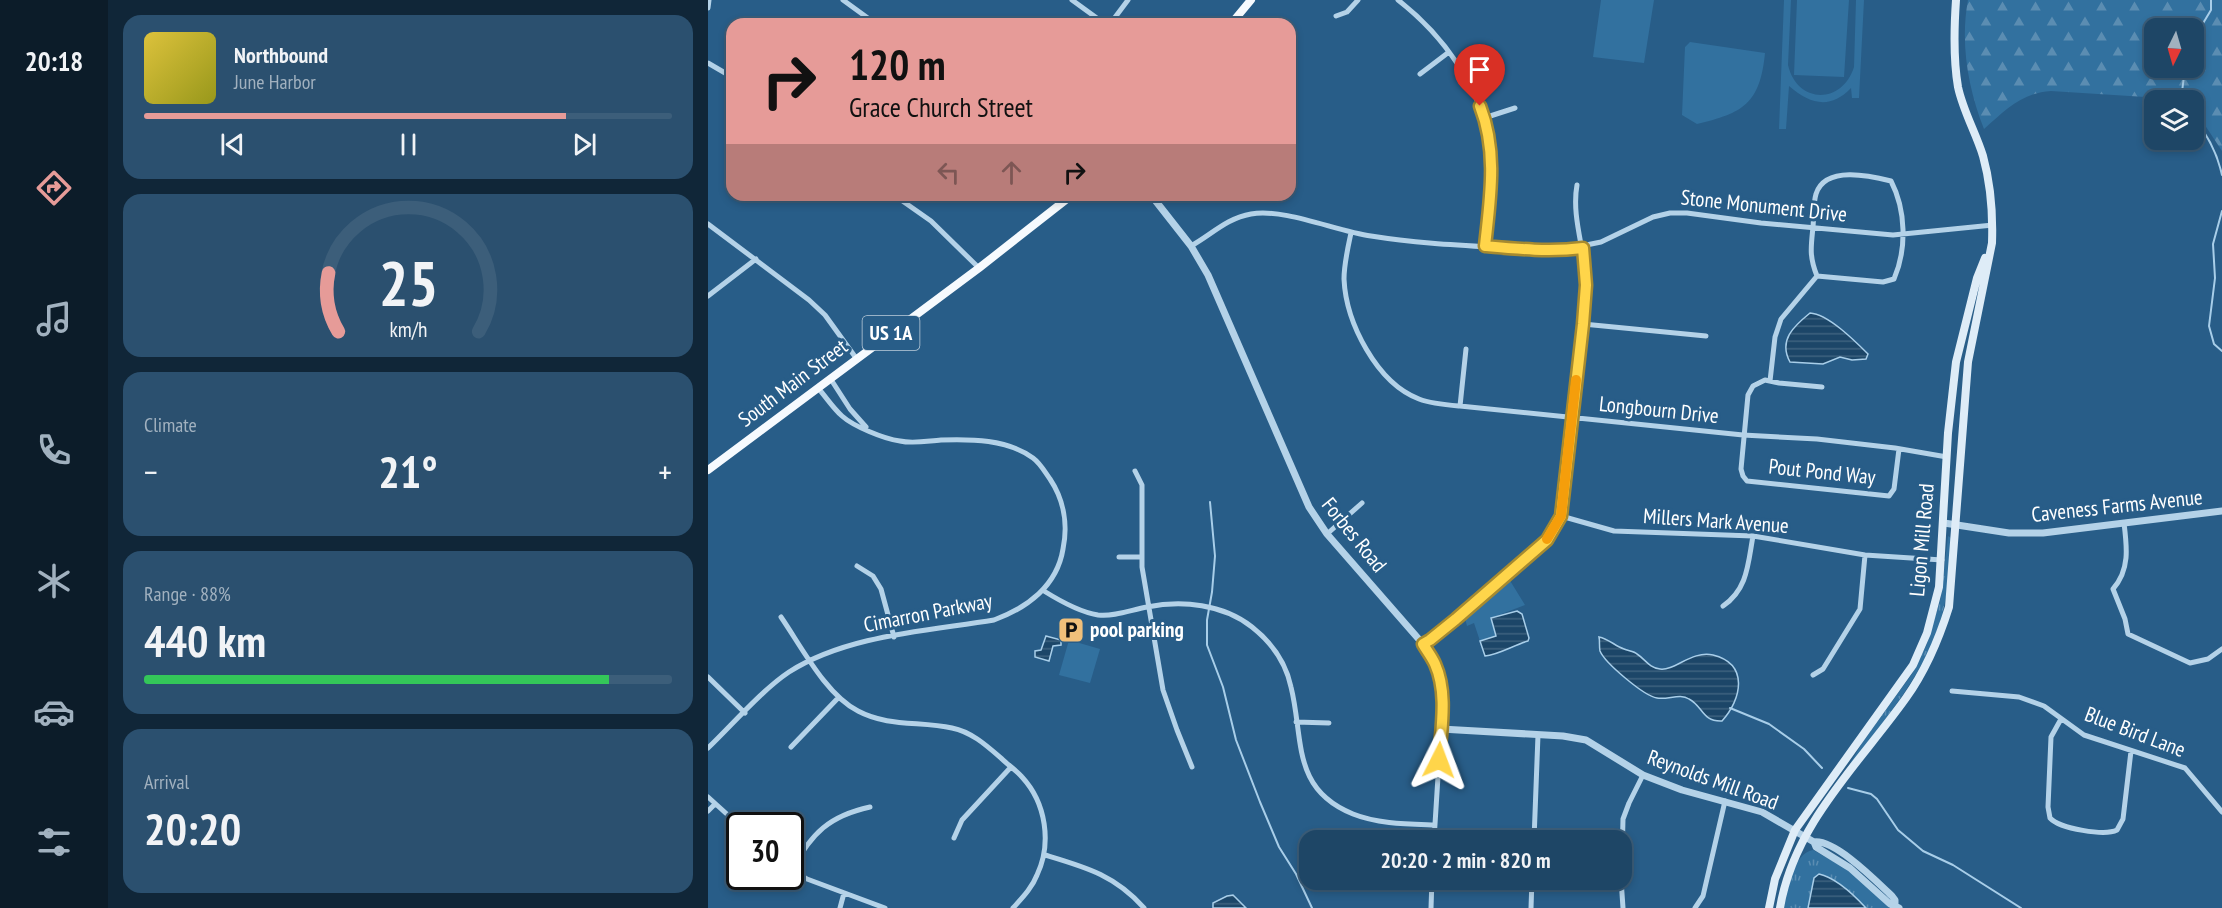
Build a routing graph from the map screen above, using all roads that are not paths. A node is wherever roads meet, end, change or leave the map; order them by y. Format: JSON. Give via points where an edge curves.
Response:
{"nodes":[{"id":1,"x":709,"y":0,"type":"edge"},
{"id":2,"x":843,"y":0,"type":"edge"},
{"id":3,"x":1072,"y":0,"type":"edge"},
{"id":4,"x":1128,"y":0,"type":"edge"},
{"id":5,"x":1251,"y":0,"type":"edge"},
{"id":6,"x":1358,"y":0,"type":"edge"},
{"id":7,"x":1398,"y":0,"type":"edge"},
{"id":8,"x":1956,"y":0,"type":"edge"},
{"id":9,"x":708,"y":8,"type":"edge"},
{"id":10,"x":1336,"y":16,"type":"dead end"},
{"id":11,"x":868,"y":18,"type":"edge"},
{"id":12,"x":1097,"y":18,"type":"edge"},
{"id":13,"x":1114,"y":18,"type":"edge"},
{"id":14,"x":1236,"y":18,"type":"edge"},
{"id":15,"x":1449,"y":52,"type":"junction"},
{"id":16,"x":708,"y":63,"type":"edge"},
{"id":17,"x":726,"y":74,"type":"edge"},
{"id":18,"x":1420,"y":74,"type":"dead end"},
{"id":19,"x":1515,"y":108,"type":"dead end"},
{"id":20,"x":1484,"y":118,"type":"junction"},
{"id":21,"x":1577,"y":185,"type":"dead end"},
{"id":22,"x":902,"y":201,"type":"edge"},
{"id":23,"x":1064,"y":201,"type":"edge"},
{"id":24,"x":1156,"y":201,"type":"edge"},
{"id":25,"x":708,"y":224,"type":"edge"},
{"id":26,"x":1993,"y":225,"type":"junction"},
{"id":27,"x":1813,"y":228,"type":"junction"},
{"id":28,"x":1351,"y":233,"type":"junction"},
{"id":29,"x":1902,"y":234,"type":"junction"},
{"id":30,"x":1992,"y":243,"type":"junction"},
{"id":31,"x":1191,"y":246,"type":"junction"},
{"id":32,"x":1485,"y":246,"type":"junction"},
{"id":33,"x":1583,"y":248,"type":"junction"},
{"id":34,"x":756,"y":259,"type":"junction"},
{"id":35,"x":979,"y":268,"type":"junction"},
{"id":36,"x":1817,"y":276,"type":"junction"},
{"id":37,"x":708,"y":296,"type":"edge"},
{"id":38,"x":1583,"y":324,"type":"junction"},
{"id":39,"x":1706,"y":336,"type":"dead end"},
{"id":40,"x":1466,"y":349,"type":"dead end"},
{"id":41,"x":856,"y":358,"type":"junction"},
{"id":42,"x":830,"y":378,"type":"junction"},
{"id":43,"x":1770,"y":381,"type":"junction"},
{"id":44,"x":818,"y":387,"type":"junction"},
{"id":45,"x":1822,"y":387,"type":"dead end"},
{"id":46,"x":1460,"y":406,"type":"junction"},
{"id":47,"x":1572,"y":417,"type":"junction"},
{"id":48,"x":867,"y":429,"type":"junction"},
{"id":49,"x":1743,"y":435,"type":"junction"},
{"id":50,"x":1899,"y":449,"type":"junction"},
{"id":51,"x":1947,"y":457,"type":"junction"},
{"id":52,"x":708,"y":470,"type":"edge"},
{"id":53,"x":1136,"y":471,"type":"dead end"},
{"id":54,"x":1362,"y":503,"type":"dead end"},
{"id":55,"x":2222,"y":511,"type":"edge"},
{"id":56,"x":1561,"y":516,"type":"junction"},
{"id":57,"x":1944,"y":523,"type":"junction"},
{"id":58,"x":2124,"y":523,"type":"junction"},
{"id":59,"x":1956,"y":525,"type":"junction"},
{"id":60,"x":1327,"y":534,"type":"junction"},
{"id":61,"x":1753,"y":536,"type":"junction"},
{"id":62,"x":1865,"y":555,"type":"junction"},
{"id":63,"x":1119,"y":557,"type":"dead end"},
{"id":64,"x":1142,"y":557,"type":"junction"},
{"id":65,"x":1942,"y":560,"type":"junction"},
{"id":66,"x":857,"y":566,"type":"dead end"},
{"id":67,"x":1044,"y":591,"type":"junction"},
{"id":68,"x":1723,"y":606,"type":"dead end"},
{"id":69,"x":1148,"y":607,"type":"junction"},
{"id":70,"x":781,"y":617,"type":"dead end"},
{"id":71,"x":894,"y":637,"type":"junction"},
{"id":72,"x":1423,"y":644,"type":"junction"},
{"id":73,"x":2222,"y":649,"type":"edge"},
{"id":74,"x":810,"y":661,"type":"junction"},
{"id":75,"x":1813,"y":675,"type":"dead end"},
{"id":76,"x":708,"y":678,"type":"edge"},
{"id":77,"x":1952,"y":691,"type":"dead end"},
{"id":78,"x":839,"y":697,"type":"junction"},
{"id":79,"x":744,"y":713,"type":"junction"},
{"id":80,"x":2061,"y":719,"type":"junction"},
{"id":81,"x":1296,"y":722,"type":"junction"},
{"id":82,"x":1329,"y":723,"type":"dead end"},
{"id":83,"x":1440,"y":729,"type":"junction"},
{"id":84,"x":1538,"y":735,"type":"junction"},
{"id":85,"x":791,"y":747,"type":"dead end"},
{"id":86,"x":708,"y":748,"type":"edge"},
{"id":87,"x":2131,"y":751,"type":"junction"},
{"id":88,"x":1011,"y":766,"type":"junction"},
{"id":89,"x":1192,"y":767,"type":"dead end"},
{"id":90,"x":1643,"y":775,"type":"junction"},
{"id":91,"x":708,"y":798,"type":"edge"},
{"id":92,"x":1725,"y":800,"type":"junction"},
{"id":93,"x":715,"y":804,"type":"junction"},
{"id":94,"x":870,"y":807,"type":"dead end"},
{"id":95,"x":708,"y":811,"type":"edge"},
{"id":96,"x":2222,"y":812,"type":"edge"},
{"id":97,"x":726,"y":814,"type":"edge"},
{"id":98,"x":1435,"y":825,"type":"junction"},
{"id":99,"x":1435,"y":830,"type":"edge"},
{"id":100,"x":1534,"y":830,"type":"edge"},
{"id":101,"x":1623,"y":830,"type":"edge"},
{"id":102,"x":1800,"y":833,"type":"junction"},
{"id":103,"x":954,"y":838,"type":"dead end"},
{"id":104,"x":804,"y":848,"type":"edge"},
{"id":105,"x":1045,"y":855,"type":"junction"},
{"id":106,"x":804,"y":877,"type":"edge"},
{"id":107,"x":1432,"y":890,"type":"edge"},
{"id":108,"x":1531,"y":890,"type":"edge"},
{"id":109,"x":1622,"y":890,"type":"edge"},
{"id":110,"x":844,"y":893,"type":"junction"},
{"id":111,"x":1897,"y":906,"type":"edge"},
{"id":112,"x":840,"y":908,"type":"edge"},
{"id":113,"x":885,"y":908,"type":"edge"},
{"id":114,"x":1013,"y":908,"type":"edge"},
{"id":115,"x":1144,"y":908,"type":"edge"},
{"id":116,"x":1431,"y":908,"type":"edge"},
{"id":117,"x":1530,"y":908,"type":"edge"},
{"id":118,"x":1623,"y":908,"type":"edge"},
{"id":119,"x":1695,"y":908,"type":"edge"},
{"id":120,"x":1769,"y":908,"type":"edge"},
{"id":121,"x":1780,"y":908,"type":"edge"}],
"edges":[{"from":1,"to":9,"type":"street"},
{"from":2,"to":11,"type":"street"},
{"from":3,"to":12,"type":"street"},
{"from":4,"to":13,"type":"street"},
{"from":5,"to":14,"type":"main road"},
{"from":6,"to":10,"type":"street","via":[[1347,12]]},
{"from":7,"to":15,"type":"street","via":[[1422,20]]},
{"from":8,"to":26,"type":"main road","name":"Ligon Mill Road","via":[[1954,59],[1959,89],[1982,156]]},
{"from":15,"to":18,"type":"street"},
{"from":15,"to":20,"type":"street"},
{"from":16,"to":17,"type":"street"},
{"from":19,"to":20,"type":"street"},
{"from":20,"to":32,"type":"street","via":[[1492,166]]},
{"from":21,"to":33,"type":"street","via":[[1574,201]]},
{"from":22,"to":35,"type":"street","via":[[931,222]]},
{"from":23,"to":35,"type":"main road","name":"South Main Street","number":"US 1A"},
{"from":24,"to":31,"type":"street","name":"Forbes Road"},
{"from":25,"to":34,"type":"street"},
{"from":26,"to":29,"type":"street","name":"Stone Monument Drive"},
{"from":26,"to":30,"type":"main road","name":"Ligon Mill Road"},
{"from":27,"to":29,"type":"street","name":"Stone Monument Drive"},
{"from":27,"to":29,"type":"street","via":[[1820,188],[1834,177],[1856,174],[1892,181],[1901,207]]},
{"from":27,"to":33,"type":"street","name":"Stone Monument Drive","via":[[1670,213]]},
{"from":27,"to":36,"type":"street","via":[[1811,260]]},
{"from":28,"to":31,"type":"street","name":"Stone Monument Drive","via":[[1283,214],[1259,213],[1236,218]]},
{"from":28,"to":32,"type":"street","name":"Stone Monument Drive"},
{"from":28,"to":46,"type":"street","name":"Longbourn Drive","via":[[1345,292],[1349,311],[1376,366],[1398,388],[1418,399]]},
{"from":29,"to":36,"type":"street","via":[[1894,279],[1883,282]]},
{"from":30,"to":51,"type":"main road","name":"Ligon Mill Road","via":[[1977,278],[1956,362]]},
{"from":30,"to":59,"type":"main road","name":"Ligon Mill Road","via":[[1968,362]]},
{"from":31,"to":60,"type":"street","name":"Forbes Road","via":[[1221,303],[1309,507]]},
{"from":32,"to":33,"type":"street","name":"Stone Monument Drive"},
{"from":33,"to":38,"type":"street"},
{"from":34,"to":37,"type":"street"},
{"from":34,"to":41,"type":"street","via":[[825,315]]},
{"from":35,"to":41,"type":"main road","name":"South Main Street","number":"US 1A"},
{"from":36,"to":43,"type":"street","via":[[1781,319]]},
{"from":38,"to":39,"type":"street"},
{"from":38,"to":47,"type":"street"},
{"from":40,"to":46,"type":"street"},
{"from":41,"to":42,"type":"main road","name":"South Main Street","number":"US 1A"},
{"from":42,"to":44,"type":"main road","name":"South Main Street","number":"US 1A"},
{"from":42,"to":48,"type":"street","name":"Cimarron Parkway"},
{"from":43,"to":45,"type":"street"},
{"from":43,"to":49,"type":"street","name":"Pout Pond Way","via":[[1753,386],[1748,395]]},
{"from":44,"to":48,"type":"street","name":"Cimarron Parkway","via":[[842,416]]},
{"from":44,"to":52,"type":"main road","name":"South Main Street","number":"US 1A"},
{"from":46,"to":47,"type":"street","name":"Longbourn Drive"},
{"from":47,"to":49,"type":"street","name":"Longbourn Drive"},
{"from":47,"to":56,"type":"street"},
{"from":48,"to":67,"type":"street","name":"Cimarron Parkway","via":[[900,442],[985,441],[1033,458],[1058,493],[1066,535],[1062,555]]},
{"from":49,"to":50,"type":"street","name":"Longbourn Drive"},
{"from":49,"to":50,"type":"street","name":"Pout Pond Way","via":[[1741,469],[1747,481],[1889,496],[1894,489]]},
{"from":50,"to":51,"type":"street","name":"Longbourn Drive"},
{"from":51,"to":57,"type":"main road","name":"Ligon Mill Road"},
{"from":53,"to":64,"type":"street","via":[[1142,485]]},
{"from":54,"to":60,"type":"street"},
{"from":55,"to":58,"type":"street","name":"Caveness Farms Avenue"},
{"from":56,"to":61,"type":"street","name":"Millers Mark Avenue","via":[[1614,531]]},
{"from":56,"to":72,"type":"street","via":[[1547,540]]},
{"from":57,"to":59,"type":"street","name":"Caveness Farms Avenue"},
{"from":57,"to":65,"type":"main road","name":"Ligon Mill Road"},
{"from":58,"to":59,"type":"street","name":"Caveness Farms Avenue","via":[[2043,534]]},
{"from":58,"to":73,"type":"street","via":[[2127,563],[2114,589],[2128,634],[2190,663],[2208,659]]},
{"from":59,"to":102,"type":"main road","name":"Ligon Mill Road","via":[[1949,607],[1928,662],[1907,696]]},
{"from":60,"to":72,"type":"street","name":"Forbes Road"},
{"from":61,"to":62,"type":"street","name":"Millers Mark Avenue"},
{"from":61,"to":68,"type":"street","via":[[1741,589]]},
{"from":62,"to":65,"type":"street","name":"Millers Mark Avenue"},
{"from":62,"to":75,"type":"street","via":[[1860,609],[1823,669]]},
{"from":63,"to":64,"type":"street"},
{"from":64,"to":69,"type":"street"},
{"from":65,"to":102,"type":"main road","name":"Ligon Mill Road","via":[[1930,621],[1913,665]]},
{"from":66,"to":71,"type":"street","via":[[873,576],[881,589]]},
{"from":67,"to":69,"type":"street","via":[[1098,615]]},
{"from":67,"to":71,"type":"street","name":"Cimarron Parkway","via":[[1014,613],[994,620]]},
{"from":69,"to":81,"type":"street","via":[[1179,603],[1207,606],[1251,626],[1271,644],[1283,664]]},
{"from":69,"to":89,"type":"street","via":[[1163,690]]},
{"from":70,"to":74,"type":"street"},
{"from":71,"to":74,"type":"street","name":"Cimarron Parkway","via":[[847,645]]},
{"from":72,"to":83,"type":"street","name":"Forbes Road","via":[[1441,679]]},
{"from":74,"to":78,"type":"street"},
{"from":74,"to":79,"type":"street","name":"Cimarron Parkway","via":[[788,673]]},
{"from":76,"to":79,"type":"street"},
{"from":77,"to":80,"type":"street","name":"Blue Bird Lane","via":[[2019,697],[2044,706]]},
{"from":78,"to":85,"type":"street"},
{"from":78,"to":88,"type":"street","via":[[874,718],[967,733]]},
{"from":79,"to":86,"type":"street","name":"Cimarron Parkway"},
{"from":80,"to":87,"type":"street","name":"Blue Bird Lane","via":[[2084,735]]},
{"from":80,"to":87,"type":"street","via":[[2051,737],[2048,807],[2050,818],[2060,825],[2106,833],[2117,830],[2123,819]]},
{"from":81,"to":82,"type":"street"},
{"from":81,"to":98,"type":"street","via":[[1303,765],[1328,799],[1352,814],[1374,820]]},
{"from":83,"to":84,"type":"street","name":"Reynolds Mill Road"},
{"from":83,"to":98,"type":"street","name":"Forbes Road"},
{"from":84,"to":90,"type":"street","name":"Reynolds Mill Road","via":[[1586,740]]},
{"from":84,"to":100,"type":"street"},
{"from":87,"to":96,"type":"street","name":"Blue Bird Lane","via":[[2185,768]]},
{"from":88,"to":103,"type":"street","via":[[962,820]]},
{"from":88,"to":105,"type":"street","via":[[1040,806]]},
{"from":90,"to":92,"type":"street","name":"Reynolds Mill Road"},
{"from":90,"to":101,"type":"street","via":[[1623,819]]},
{"from":91,"to":93,"type":"street"},
{"from":92,"to":102,"type":"street","name":"Reynolds Mill Road","via":[[1762,812]]},
{"from":92,"to":119,"type":"street","via":[[1703,896]]},
{"from":93,"to":95,"type":"street"},
{"from":93,"to":97,"type":"street"},
{"from":94,"to":104,"type":"street","via":[[828,823]]},
{"from":98,"to":99,"type":"street","name":"Forbes Road"},
{"from":102,"to":111,"type":"street","name":"Reynolds Mill Road","via":[[1863,868]]},
{"from":102,"to":120,"type":"main road","name":"Ligon Mill Road","via":[[1775,879]]},
{"from":102,"to":121,"type":"main road","name":"Ligon Mill Road"},
{"from":105,"to":114,"type":"street","via":[[1037,876]]},
{"from":105,"to":115,"type":"street","via":[[1101,873]]},
{"from":106,"to":110,"type":"street"},
{"from":107,"to":116,"type":"street"},
{"from":108,"to":117,"type":"street"},
{"from":109,"to":118,"type":"street"},
{"from":110,"to":112,"type":"street"},
{"from":110,"to":113,"type":"street"}]}
